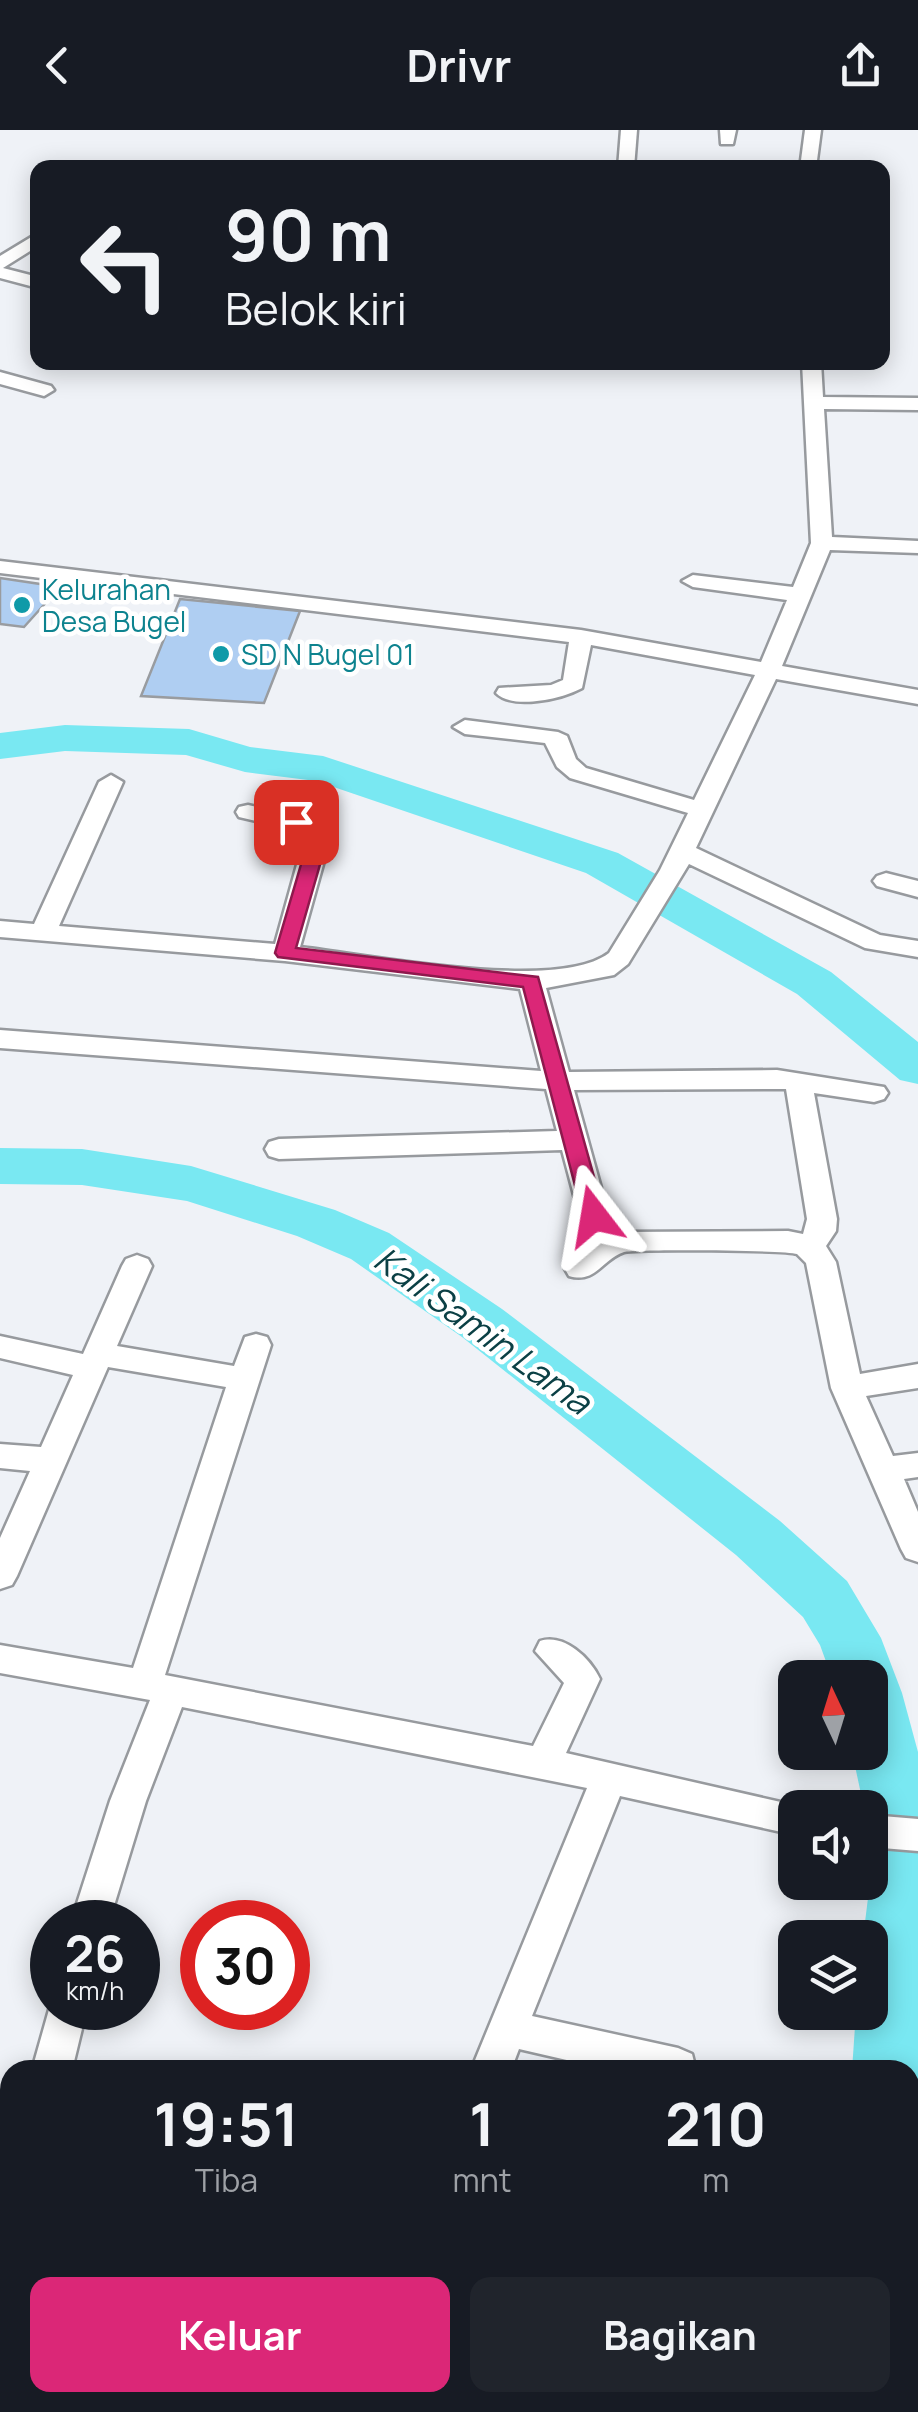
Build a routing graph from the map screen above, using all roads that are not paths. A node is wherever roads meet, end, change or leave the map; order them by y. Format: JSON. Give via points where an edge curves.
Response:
{"nodes":[{"id":1,"x":629,"y":130,"type":"edge"},
{"id":2,"x":813,"y":130,"type":"edge"},
{"id":3,"x":627,"y":160,"type":"edge"},
{"id":4,"x":809,"y":160,"type":"edge"},
{"id":5,"x":30,"y":243,"type":"edge"},
{"id":6,"x":0,"y":264,"type":"edge"},
{"id":7,"x":0,"y":273,"type":"edge"},
{"id":8,"x":30,"y":281,"type":"edge"},
{"id":9,"x":811,"y":370,"type":"edge"},
{"id":10,"x":0,"y":378,"type":"edge"},
{"id":11,"x":44,"y":390,"type":"dead end"},
{"id":12,"x":812,"y":403,"type":"junction"},
{"id":13,"x":918,"y":404,"type":"edge"},
{"id":14,"x":822,"y":543,"type":"junction"},
{"id":15,"x":918,"y":547,"type":"edge"},
{"id":16,"x":0,"y":567,"type":"edge"},
{"id":17,"x":693,"y":581,"type":"dead end"},
{"id":18,"x":802,"y":596,"type":"junction"},
{"id":19,"x":581,"y":637,"type":"junction"},
{"id":20,"x":769,"y":669,"type":"junction"},
{"id":21,"x":508,"y":692,"type":"dead end"},
{"id":22,"x":918,"y":697,"type":"edge"},
{"id":23,"x":465,"y":727,"type":"dead end"},
{"id":24,"x":111,"y":782,"type":"dead end"},
{"id":25,"x":702,"y":810,"type":"junction"},
{"id":26,"x":248,"y":812,"type":"dead end"},
{"id":27,"x":682,"y":851,"type":"junction"},
{"id":28,"x":886,"y":881,"type":"dead end"},
{"id":29,"x":918,"y":890,"type":"edge"},
{"id":30,"x":0,"y":929,"type":"edge"},
{"id":31,"x":43,"y":932,"type":"junction"},
{"id":32,"x":918,"y":950,"type":"edge"},
{"id":33,"x":285,"y":953,"type":"junction"},
{"id":34,"x":531,"y":982,"type":"junction"},
{"id":35,"x":0,"y":1039,"type":"edge"},
{"id":36,"x":556,"y":1081,"type":"junction"},
{"id":37,"x":799,"y":1085,"type":"junction"},
{"id":38,"x":874,"y":1093,"type":"dead end"},
{"id":39,"x":575,"y":1140,"type":"junction"},
{"id":40,"x":279,"y":1149,"type":"dead end"},
{"id":41,"x":616,"y":1242,"type":"junction"},
{"id":42,"x":809,"y":1248,"type":"junction"},
{"id":43,"x":137,"y":1266,"type":"dead end"},
{"id":44,"x":580,"y":1269,"type":"dead end"},
{"id":45,"x":256,"y":1345,"type":"dead end"},
{"id":46,"x":0,"y":1347,"type":"edge"},
{"id":47,"x":96,"y":1361,"type":"junction"},
{"id":48,"x":918,"y":1376,"type":"edge"},
{"id":49,"x":245,"y":1379,"type":"junction"},
{"id":50,"x":847,"y":1388,"type":"junction"},
{"id":51,"x":0,"y":1456,"type":"edge"},
{"id":52,"x":51,"y":1460,"type":"junction"},
{"id":53,"x":918,"y":1465,"type":"edge"},
{"id":54,"x":880,"y":1470,"type":"junction"},
{"id":55,"x":918,"y":1549,"type":"edge"},
{"id":56,"x":0,"y":1576,"type":"edge"},
{"id":57,"x":552,"y":1651,"type":"dead end"},
{"id":58,"x":0,"y":1659,"type":"edge"},
{"id":59,"x":158,"y":1687,"type":"junction"},
{"id":60,"x":543,"y":1763,"type":"junction"},
{"id":61,"x":609,"y":1779,"type":"junction"},
{"id":62,"x":778,"y":1815,"type":"edge"},
{"id":63,"x":888,"y":1832,"type":"edge"},
{"id":64,"x":918,"y":1835,"type":"edge"},
{"id":65,"x":97,"y":1900,"type":"edge"},
{"id":66,"x":505,"y":2028,"type":"junction"},
{"id":67,"x":62,"y":2030,"type":"edge"},
{"id":68,"x":55,"y":2060,"type":"edge"},
{"id":69,"x":494,"y":2060,"type":"edge"},
{"id":70,"x":651,"y":2060,"type":"edge"}],
"edges":[{"from":1,"to":3,"type":"street"},
{"from":2,"to":4,"type":"street"},
{"from":5,"to":6,"type":"street"},
{"from":7,"to":8,"type":"street"},
{"from":9,"to":12,"type":"street"},
{"from":10,"to":11,"type":"street"},
{"from":12,"to":13,"type":"street"},
{"from":12,"to":14,"type":"street"},
{"from":14,"to":15,"type":"street"},
{"from":14,"to":18,"type":"street"},
{"from":16,"to":19,"type":"street"},
{"from":17,"to":18,"type":"street"},
{"from":18,"to":20,"type":"street"},
{"from":19,"to":20,"type":"street"},
{"from":19,"to":21,"type":"street","via":[[568,687]]},
{"from":20,"to":22,"type":"street"},
{"from":20,"to":25,"type":"street"},
{"from":23,"to":25,"type":"street","via":[[550,737],[578,774]]},
{"from":24,"to":31,"type":"street"},
{"from":25,"to":27,"type":"street"},
{"from":26,"to":33,"type":"street","via":[[296,822],[312,840]]},
{"from":27,"to":32,"type":"street","via":[[874,942]]},
{"from":27,"to":34,"type":"street","via":[[613,964]]},
{"from":28,"to":29,"type":"street"},
{"from":30,"to":31,"type":"street"},
{"from":31,"to":33,"type":"street"},
{"from":33,"to":34,"type":"street"},
{"from":34,"to":36,"type":"street"},
{"from":35,"to":36,"type":"street"},
{"from":36,"to":37,"type":"street"},
{"from":36,"to":39,"type":"street"},
{"from":37,"to":38,"type":"street"},
{"from":37,"to":42,"type":"street","via":[[822,1219]]},
{"from":39,"to":40,"type":"street"},
{"from":39,"to":41,"type":"street","via":[[598,1229]]},
{"from":41,"to":42,"type":"street","via":[[788,1242]]},
{"from":41,"to":44,"type":"street"},
{"from":42,"to":50,"type":"street","via":[[821,1262]]},
{"from":43,"to":47,"type":"street"},
{"from":45,"to":49,"type":"street"},
{"from":46,"to":47,"type":"street"},
{"from":47,"to":49,"type":"street"},
{"from":47,"to":52,"type":"street"},
{"from":48,"to":50,"type":"street"},
{"from":49,"to":59,"type":"street"},
{"from":50,"to":54,"type":"street"},
{"from":51,"to":52,"type":"street"},
{"from":52,"to":56,"type":"street"},
{"from":53,"to":54,"type":"street"},
{"from":54,"to":55,"type":"street"},
{"from":57,"to":60,"type":"street","via":[[583,1679]]},
{"from":58,"to":59,"type":"street"},
{"from":59,"to":60,"type":"street"},
{"from":59,"to":65,"type":"street"},
{"from":60,"to":61,"type":"street"},
{"from":61,"to":62,"type":"street"},
{"from":61,"to":66,"type":"street"},
{"from":63,"to":64,"type":"street"},
{"from":66,"to":69,"type":"street"},
{"from":66,"to":70,"type":"street"},
{"from":67,"to":68,"type":"street"}]}
